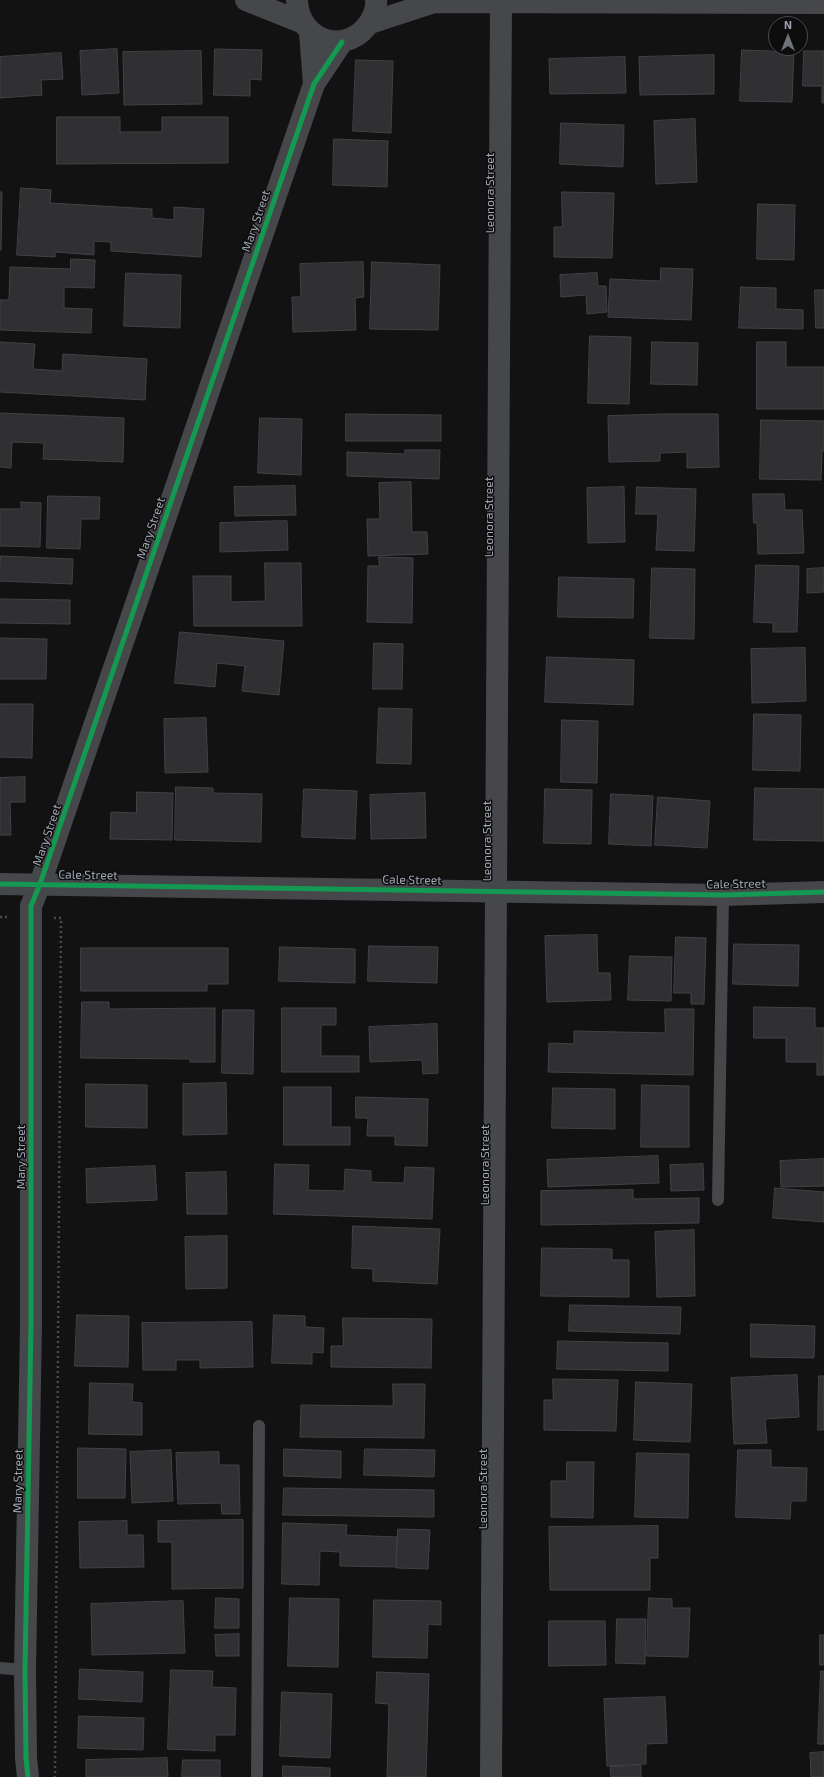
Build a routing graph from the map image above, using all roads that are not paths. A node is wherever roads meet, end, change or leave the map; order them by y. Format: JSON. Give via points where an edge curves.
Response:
{"nodes":[{"id":1,"x":246,"y":0,"type":"edge"},
{"id":2,"x":296,"y":0,"type":"edge"},
{"id":3,"x":376,"y":0,"type":"edge"},
{"id":4,"x":431,"y":1,"type":"edge"},
{"id":5,"x":502,"y":2,"type":"junction"},
{"id":6,"x":824,"y":4,"type":"edge"},
{"id":7,"x":370,"y":23,"type":"junction"},
{"id":8,"x":306,"y":27,"type":"junction"},
{"id":9,"x":342,"y":42,"type":"junction"},
{"id":10,"x":314,"y":84,"type":"junction"},
{"id":11,"x":0,"y":884,"type":"edge"},
{"id":12,"x":40,"y":884,"type":"junction"},
{"id":13,"x":497,"y":891,"type":"junction"},
{"id":14,"x":824,"y":892,"type":"edge"},
{"id":15,"x":723,"y":895,"type":"junction"},
{"id":16,"x":718,"y":1200,"type":"dead end"},
{"id":17,"x":259,"y":1426,"type":"dead end"},
{"id":18,"x":0,"y":1668,"type":"edge"},
{"id":19,"x":25,"y":1670,"type":"junction"},
{"id":20,"x":28,"y":1777,"type":"edge"},
{"id":21,"x":257,"y":1777,"type":"edge"},
{"id":22,"x":491,"y":1777,"type":"edge"}],
"edges":[{"from":1,"to":8,"type":"street"},
{"from":2,"to":8,"type":"street","name":"Mary Street","via":[[297,9]]},
{"from":3,"to":7,"type":"street"},
{"from":4,"to":5,"type":"street"},
{"from":4,"to":7,"type":"street"},
{"from":5,"to":6,"type":"street"},
{"from":5,"to":13,"type":"street","name":"Leonora Street"},
{"from":7,"to":9,"type":"street","name":"Mary Street","via":[[355,37]]},
{"from":8,"to":9,"type":"street","via":[[322,40]]},
{"from":8,"to":10,"type":"street","name":"Mary Street"},
{"from":9,"to":10,"type":"street","name":"Mary Street"},
{"from":10,"to":12,"type":"street","name":"Mary Street"},
{"from":11,"to":12,"type":"street","name":"Cale Street"},
{"from":12,"to":13,"type":"street","name":"Cale Street"},
{"from":12,"to":19,"type":"street","name":"Mary Street","via":[[31,906],[31,1325]]},
{"from":13,"to":15,"type":"street","name":"Cale Street"},
{"from":13,"to":22,"type":"street","name":"Leonora Street"},
{"from":14,"to":15,"type":"street","name":"Cale Street"},
{"from":15,"to":16,"type":"lane"},
{"from":17,"to":21,"type":"lane"},
{"from":18,"to":19,"type":"lane"},
{"from":19,"to":20,"type":"street","name":"Mary Street"}]}
